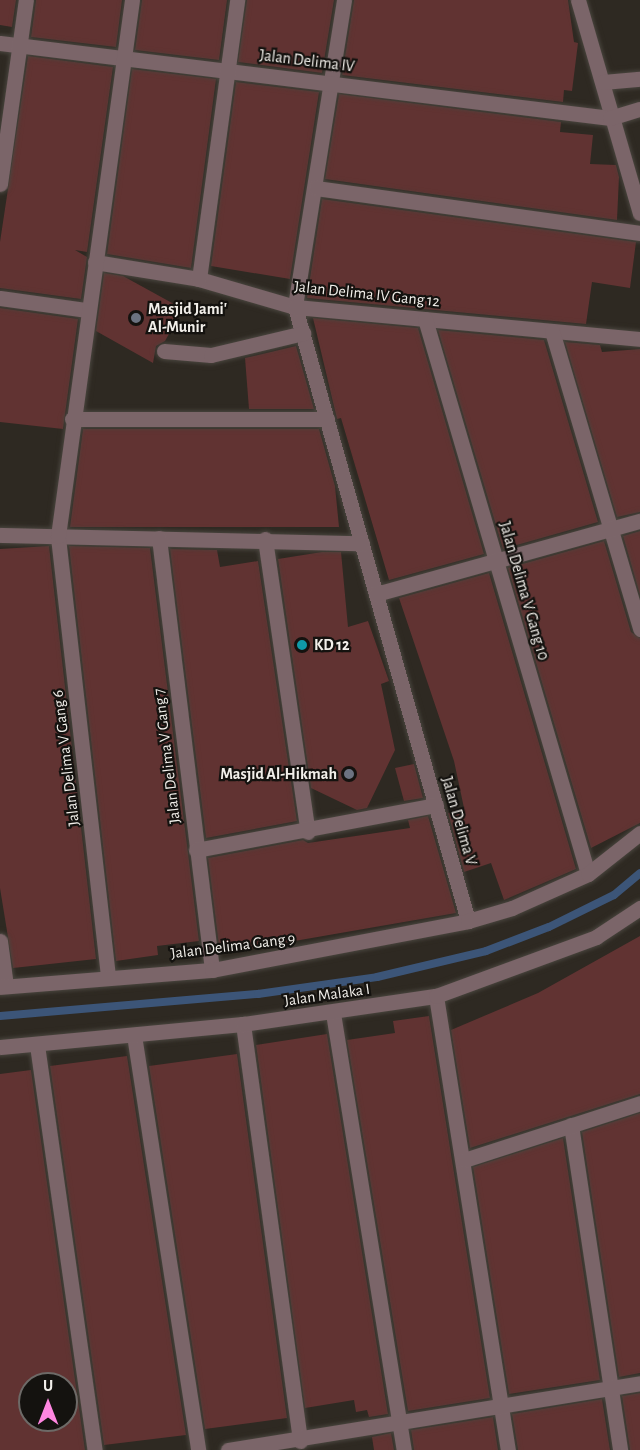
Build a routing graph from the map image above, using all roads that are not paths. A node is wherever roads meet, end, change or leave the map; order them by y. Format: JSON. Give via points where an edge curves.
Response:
{"nodes":[{"id":1,"x":26,"y":0,"type":"edge"},
{"id":2,"x":132,"y":0,"type":"edge"},
{"id":3,"x":237,"y":0,"type":"edge"},
{"id":4,"x":344,"y":0,"type":"edge"},
{"id":5,"x":579,"y":0,"type":"edge"},
{"id":6,"x":0,"y":43,"type":"edge"},
{"id":7,"x":21,"y":45,"type":"junction"},
{"id":8,"x":124,"y":57,"type":"junction"},
{"id":9,"x":228,"y":69,"type":"junction"},
{"id":10,"x":640,"y":79,"type":"edge"},
{"id":11,"x":333,"y":82,"type":"junction"},
{"id":12,"x":603,"y":82,"type":"junction"},
{"id":13,"x":640,"y":109,"type":"edge"},
{"id":14,"x":610,"y":118,"type":"junction"},
{"id":15,"x":0,"y":184,"type":"edge"},
{"id":16,"x":316,"y":189,"type":"junction"},
{"id":17,"x":640,"y":213,"type":"edge"},
{"id":18,"x":640,"y":233,"type":"edge"},
{"id":19,"x":95,"y":262,"type":"junction"},
{"id":20,"x":199,"y":279,"type":"junction"},
{"id":21,"x":0,"y":298,"type":"edge"},
{"id":22,"x":295,"y":307,"type":"junction"},
{"id":23,"x":87,"y":310,"type":"junction"},
{"id":24,"x":425,"y":319,"type":"junction"},
{"id":25,"x":552,"y":331,"type":"junction"},
{"id":26,"x":303,"y":333,"type":"junction"},
{"id":27,"x":640,"y":339,"type":"edge"},
{"id":28,"x":164,"y":351,"type":"dead end"},
{"id":29,"x":72,"y":419,"type":"junction"},
{"id":30,"x":327,"y":419,"type":"junction"},
{"id":31,"x":640,"y":521,"type":"edge"},
{"id":32,"x":610,"y":530,"type":"junction"},
{"id":33,"x":0,"y":535,"type":"edge"},
{"id":34,"x":58,"y":536,"type":"junction"},
{"id":35,"x":159,"y":538,"type":"junction"},
{"id":36,"x":265,"y":539,"type":"junction"},
{"id":37,"x":362,"y":543,"type":"junction"},
{"id":38,"x":497,"y":561,"type":"junction"},
{"id":39,"x":376,"y":594,"type":"junction"},
{"id":40,"x":640,"y":628,"type":"edge"},
{"id":41,"x":436,"y":805,"type":"junction"},
{"id":42,"x":308,"y":832,"type":"junction"},
{"id":43,"x":640,"y":833,"type":"edge"},
{"id":44,"x":196,"y":850,"type":"junction"},
{"id":45,"x":588,"y":874,"type":"junction"},
{"id":46,"x":640,"y":908,"type":"edge"},
{"id":47,"x":468,"y":921,"type":"junction"},
{"id":48,"x":0,"y":941,"type":"edge"},
{"id":49,"x":212,"y":970,"type":"junction"},
{"id":50,"x":108,"y":976,"type":"junction"},
{"id":51,"x":3,"y":986,"type":"edge"},
{"id":52,"x":436,"y":996,"type":"junction"},
{"id":53,"x":333,"y":1013,"type":"junction"},
{"id":54,"x":243,"y":1024,"type":"junction"},
{"id":55,"x":134,"y":1035,"type":"junction"},
{"id":56,"x":37,"y":1045,"type":"junction"},
{"id":57,"x":0,"y":1047,"type":"edge"},
{"id":58,"x":640,"y":1103,"type":"edge"},
{"id":59,"x":570,"y":1125,"type":"junction"},
{"id":60,"x":464,"y":1160,"type":"junction"},
{"id":61,"x":640,"y":1383,"type":"edge"},
{"id":62,"x":610,"y":1386,"type":"junction"},
{"id":63,"x":501,"y":1404,"type":"junction"},
{"id":64,"x":399,"y":1420,"type":"junction"},
{"id":65,"x":300,"y":1441,"type":"junction"},
{"id":66,"x":95,"y":1450,"type":"edge"},
{"id":67,"x":198,"y":1450,"type":"edge"},
{"id":68,"x":228,"y":1450,"type":"edge"},
{"id":69,"x":404,"y":1450,"type":"edge"},
{"id":70,"x":508,"y":1450,"type":"edge"},
{"id":71,"x":620,"y":1450,"type":"edge"}],
"edges":[{"from":1,"to":7,"type":"street"},
{"from":2,"to":8,"type":"street","name":"Jalan Delima V Gang 6"},
{"from":3,"to":9,"type":"street"},
{"from":4,"to":11,"type":"street"},
{"from":5,"to":12,"type":"street"},
{"from":6,"to":7,"type":"street","name":"Jalan Delima IV"},
{"from":7,"to":8,"type":"street","name":"Jalan Delima IV"},
{"from":7,"to":15,"type":"street"},
{"from":8,"to":9,"type":"street","name":"Jalan Delima IV"},
{"from":8,"to":19,"type":"street","name":"Jalan Delima V Gang 6"},
{"from":9,"to":11,"type":"street","name":"Jalan Delima IV"},
{"from":9,"to":20,"type":"street"},
{"from":10,"to":12,"type":"street"},
{"from":11,"to":14,"type":"street","name":"Jalan Delima IV"},
{"from":11,"to":16,"type":"street"},
{"from":12,"to":14,"type":"street"},
{"from":13,"to":14,"type":"street"},
{"from":14,"to":17,"type":"street"},
{"from":16,"to":18,"type":"street"},
{"from":16,"to":22,"type":"street"},
{"from":19,"to":20,"type":"street","name":"Jalan Delima IV Gang 12"},
{"from":19,"to":23,"type":"street","name":"Jalan Delima V Gang 6"},
{"from":20,"to":22,"type":"street","name":"Jalan Delima IV Gang 12"},
{"from":21,"to":23,"type":"street"},
{"from":22,"to":24,"type":"street","name":"Jalan Delima IV Gang 12"},
{"from":22,"to":26,"type":"street","name":"Jalan Delima V"},
{"from":23,"to":29,"type":"street","name":"Jalan Delima V Gang 6"},
{"from":24,"to":25,"type":"street","name":"Jalan Delima IV Gang 12"},
{"from":24,"to":38,"type":"street","name":"Jalan Delima V Gang 10"},
{"from":25,"to":27,"type":"street","name":"Jalan Delima IV Gang 12"},
{"from":25,"to":32,"type":"street"},
{"from":26,"to":28,"type":"street","via":[[212,355]]},
{"from":26,"to":30,"type":"street","name":"Jalan Delima V"},
{"from":29,"to":30,"type":"street"},
{"from":29,"to":34,"type":"street","name":"Jalan Delima V Gang 6"},
{"from":30,"to":37,"type":"street","name":"Jalan Delima V"},
{"from":31,"to":32,"type":"street"},
{"from":32,"to":38,"type":"street"},
{"from":32,"to":40,"type":"street"},
{"from":33,"to":34,"type":"street"},
{"from":34,"to":35,"type":"street"},
{"from":34,"to":50,"type":"street","name":"Jalan Delima V Gang 6"},
{"from":35,"to":36,"type":"street"},
{"from":35,"to":44,"type":"street","name":"Jalan Delima V Gang 7"},
{"from":36,"to":37,"type":"street"},
{"from":36,"to":42,"type":"street"},
{"from":37,"to":39,"type":"street","name":"Jalan Delima V"},
{"from":38,"to":39,"type":"street"},
{"from":38,"to":45,"type":"street","name":"Jalan Delima V Gang 10"},
{"from":39,"to":41,"type":"street","name":"Jalan Delima V"},
{"from":41,"to":42,"type":"street"},
{"from":41,"to":47,"type":"street","name":"Jalan Delima V"},
{"from":42,"to":44,"type":"street"},
{"from":43,"to":45,"type":"street"},
{"from":44,"to":49,"type":"street","name":"Jalan Delima V Gang 7"},
{"from":45,"to":47,"type":"street","via":[[512,908]]},
{"from":46,"to":52,"type":"street","name":"Jalan Malaka I","via":[[596,937]]},
{"from":47,"to":49,"type":"street","name":"Jalan Delima Gang 9"},
{"from":48,"to":51,"type":"street"},
{"from":49,"to":50,"type":"street","name":"Jalan Delima Gang 9"},
{"from":50,"to":51,"type":"street","name":"Jalan Delima Gang 9"},
{"from":52,"to":53,"type":"street","name":"Jalan Malaka I"},
{"from":52,"to":60,"type":"street"},
{"from":53,"to":54,"type":"street","name":"Jalan Malaka I"},
{"from":53,"to":64,"type":"street"},
{"from":54,"to":55,"type":"street","name":"Jalan Malaka I"},
{"from":54,"to":65,"type":"street"},
{"from":55,"to":56,"type":"street","name":"Jalan Malaka I"},
{"from":55,"to":67,"type":"street"},
{"from":56,"to":57,"type":"street","name":"Jalan Malaka I"},
{"from":56,"to":66,"type":"street"},
{"from":58,"to":59,"type":"street"},
{"from":59,"to":60,"type":"street"},
{"from":59,"to":62,"type":"street"},
{"from":60,"to":63,"type":"street"},
{"from":61,"to":62,"type":"street"},
{"from":62,"to":63,"type":"street"},
{"from":62,"to":71,"type":"street"},
{"from":63,"to":64,"type":"street"},
{"from":63,"to":70,"type":"street"},
{"from":64,"to":65,"type":"street"},
{"from":64,"to":69,"type":"street"},
{"from":65,"to":68,"type":"street"}]}
